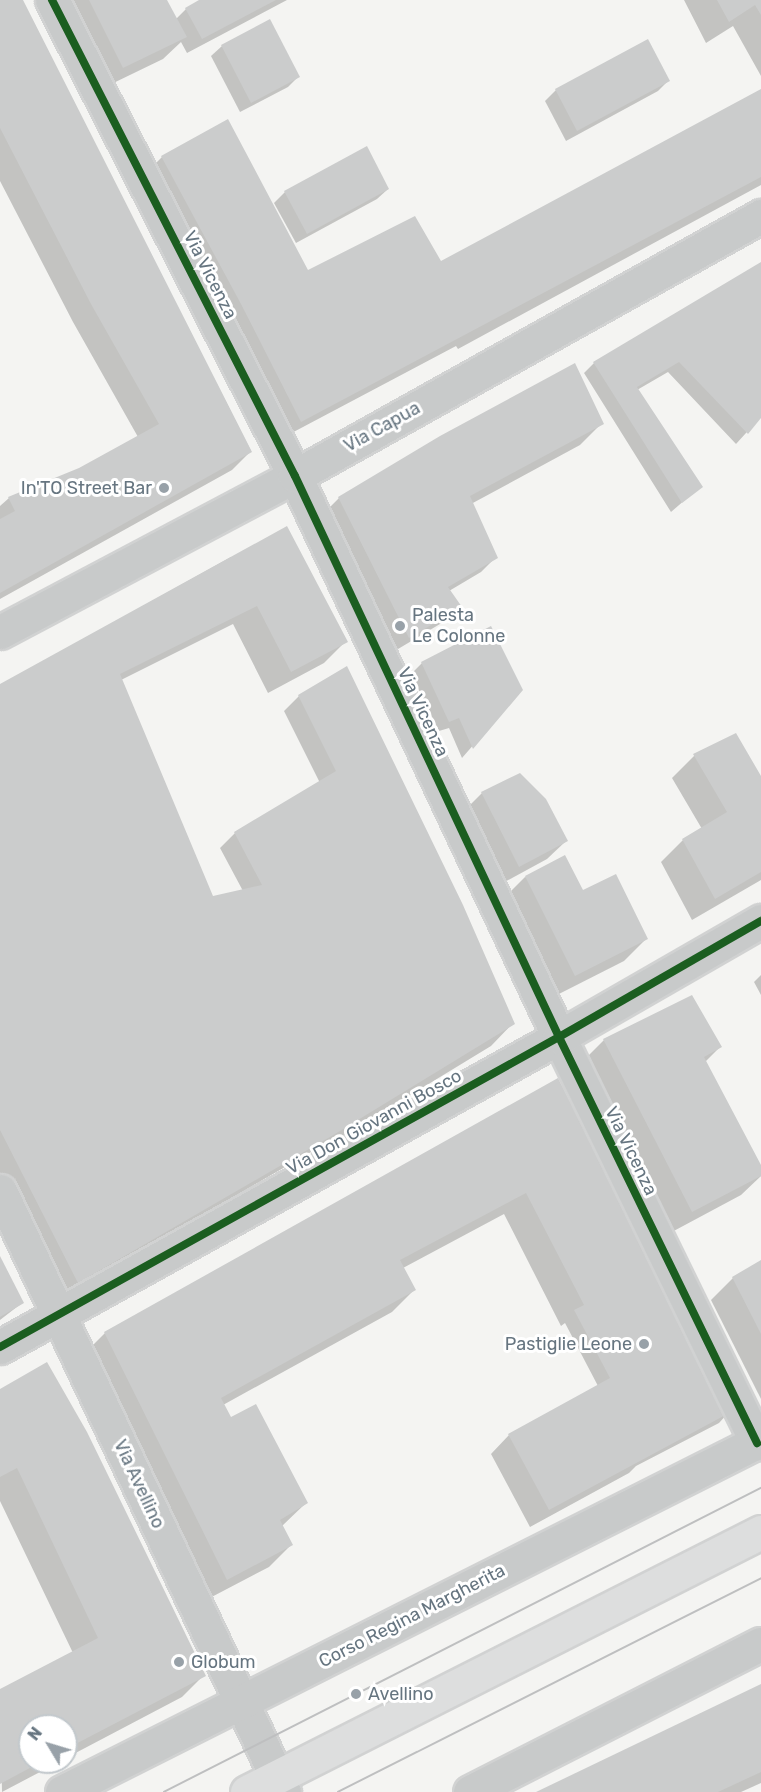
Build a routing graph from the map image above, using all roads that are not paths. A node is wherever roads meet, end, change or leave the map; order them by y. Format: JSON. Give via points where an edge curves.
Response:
{"nodes":[{"id":1,"x":52,"y":0,"type":"edge"},
{"id":2,"x":761,"y":216,"type":"edge"},
{"id":3,"x":295,"y":476,"type":"junction"},
{"id":4,"x":0,"y":632,"type":"edge"},
{"id":5,"x":761,"y":921,"type":"edge"},
{"id":6,"x":559,"y":1037,"type":"junction"},
{"id":7,"x":0,"y":1191,"type":"edge"},
{"id":8,"x":60,"y":1314,"type":"junction"},
{"id":9,"x":0,"y":1347,"type":"edge"},
{"id":10,"x":759,"y":1441,"type":"edge"},
{"id":11,"x":761,"y":1532,"type":"edge"},
{"id":12,"x":761,"y":1644,"type":"edge"},
{"id":13,"x":240,"y":1702,"type":"junction"},
{"id":14,"x":281,"y":1784,"type":"edge"},
{"id":15,"x":62,"y":1792,"type":"edge"},
{"id":16,"x":247,"y":1792,"type":"edge"},
{"id":17,"x":470,"y":1792,"type":"edge"}],
"edges":[{"from":1,"to":3,"type":"street","name":"Via Vicenza"},
{"from":2,"to":3,"type":"street","name":"Via Capua"},
{"from":3,"to":4,"type":"street","name":"Via Capua"},
{"from":3,"to":6,"type":"street","name":"Via Vicenza"},
{"from":5,"to":6,"type":"street","name":"Via Don Giovanni Bosco"},
{"from":6,"to":8,"type":"street","name":"Via Don Giovanni Bosco"},
{"from":6,"to":10,"type":"street","name":"Via Vicenza"},
{"from":7,"to":8,"type":"street","name":"Via Avellino"},
{"from":8,"to":9,"type":"street","name":"Via Don Giovanni Bosco"},
{"from":8,"to":13,"type":"street","name":"Via Avellino"},
{"from":10,"to":13,"type":"street","name":"Corso Regina Margherita"},
{"from":11,"to":14,"type":"main road"},
{"from":12,"to":17,"type":"street"},
{"from":13,"to":14,"type":"street","name":"Via Avellino"},
{"from":13,"to":15,"type":"street","name":"Corso Regina Margherita"},
{"from":14,"to":16,"type":"main road"}]}
